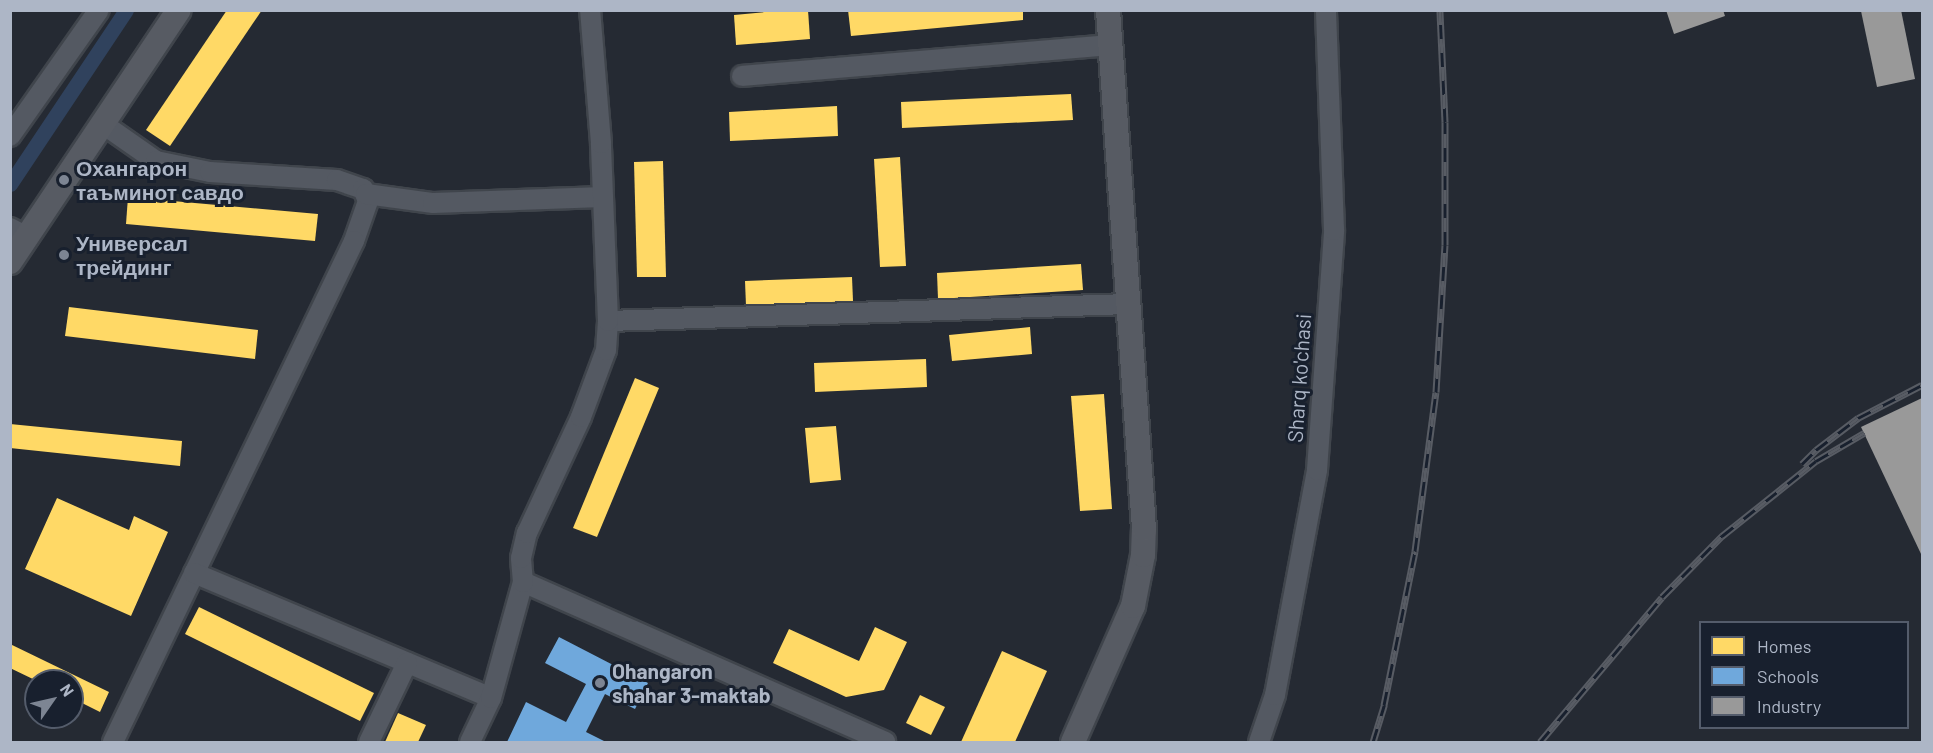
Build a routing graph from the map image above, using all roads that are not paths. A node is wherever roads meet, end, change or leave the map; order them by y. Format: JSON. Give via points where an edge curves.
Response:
{"nodes":[{"id":1,"x":99,"y":10,"type":"edge"},
{"id":2,"x":179,"y":10,"type":"edge"},
{"id":3,"x":590,"y":10,"type":"edge"},
{"id":4,"x":1108,"y":10,"type":"edge"},
{"id":5,"x":1326,"y":10,"type":"edge"},
{"id":6,"x":1110,"y":45,"type":"junction"},
{"id":7,"x":742,"y":76,"type":"dead end"},
{"id":8,"x":103,"y":124,"type":"junction"},
{"id":9,"x":11,"y":135,"type":"edge"},
{"id":10,"x":366,"y":194,"type":"junction"},
{"id":11,"x":603,"y":197,"type":"junction"},
{"id":12,"x":19,"y":233,"type":"edge"},
{"id":13,"x":10,"y":262,"type":"edge"},
{"id":14,"x":1129,"y":304,"type":"junction"},
{"id":15,"x":608,"y":321,"type":"junction"},
{"id":16,"x":194,"y":573,"type":"junction"},
{"id":17,"x":523,"y":582,"type":"junction"},
{"id":18,"x":407,"y":663,"type":"junction"},
{"id":19,"x":491,"y":698,"type":"junction"},
{"id":20,"x":875,"y":740,"type":"edge"},
{"id":21,"x":112,"y":742,"type":"edge"},
{"id":22,"x":369,"y":742,"type":"edge"},
{"id":23,"x":470,"y":742,"type":"edge"},
{"id":24,"x":1073,"y":742,"type":"edge"},
{"id":25,"x":1259,"y":742,"type":"edge"}],
"edges":[{"from":1,"to":9,"type":"street"},
{"from":2,"to":8,"type":"main road"},
{"from":3,"to":11,"type":"street"},
{"from":4,"to":6,"type":"main road"},
{"from":5,"to":25,"type":"street","name":"Sharq ko'chasi","via":[[1334,230],[1317,470],[1275,695]]},
{"from":6,"to":7,"type":"street"},
{"from":6,"to":14,"type":"main road"},
{"from":8,"to":10,"type":"street","via":[[156,160],[210,172],[337,180],[354,184]]},
{"from":8,"to":12,"type":"main road"},
{"from":10,"to":11,"type":"street","via":[[433,203]]},
{"from":10,"to":16,"type":"street","via":[[368,201],[354,241]]},
{"from":11,"to":15,"type":"street"},
{"from":12,"to":13,"type":"main road"},
{"from":14,"to":15,"type":"street"},
{"from":14,"to":24,"type":"main road","via":[[1143,555],[1132,606]]},
{"from":15,"to":17,"type":"street","via":[[606,350],[581,417],[526,533],[521,558]]},
{"from":16,"to":18,"type":"street"},
{"from":16,"to":21,"type":"street"},
{"from":17,"to":19,"type":"street"},
{"from":17,"to":20,"type":"street"},
{"from":18,"to":19,"type":"street"},
{"from":18,"to":22,"type":"street"},
{"from":19,"to":23,"type":"street"}]}
